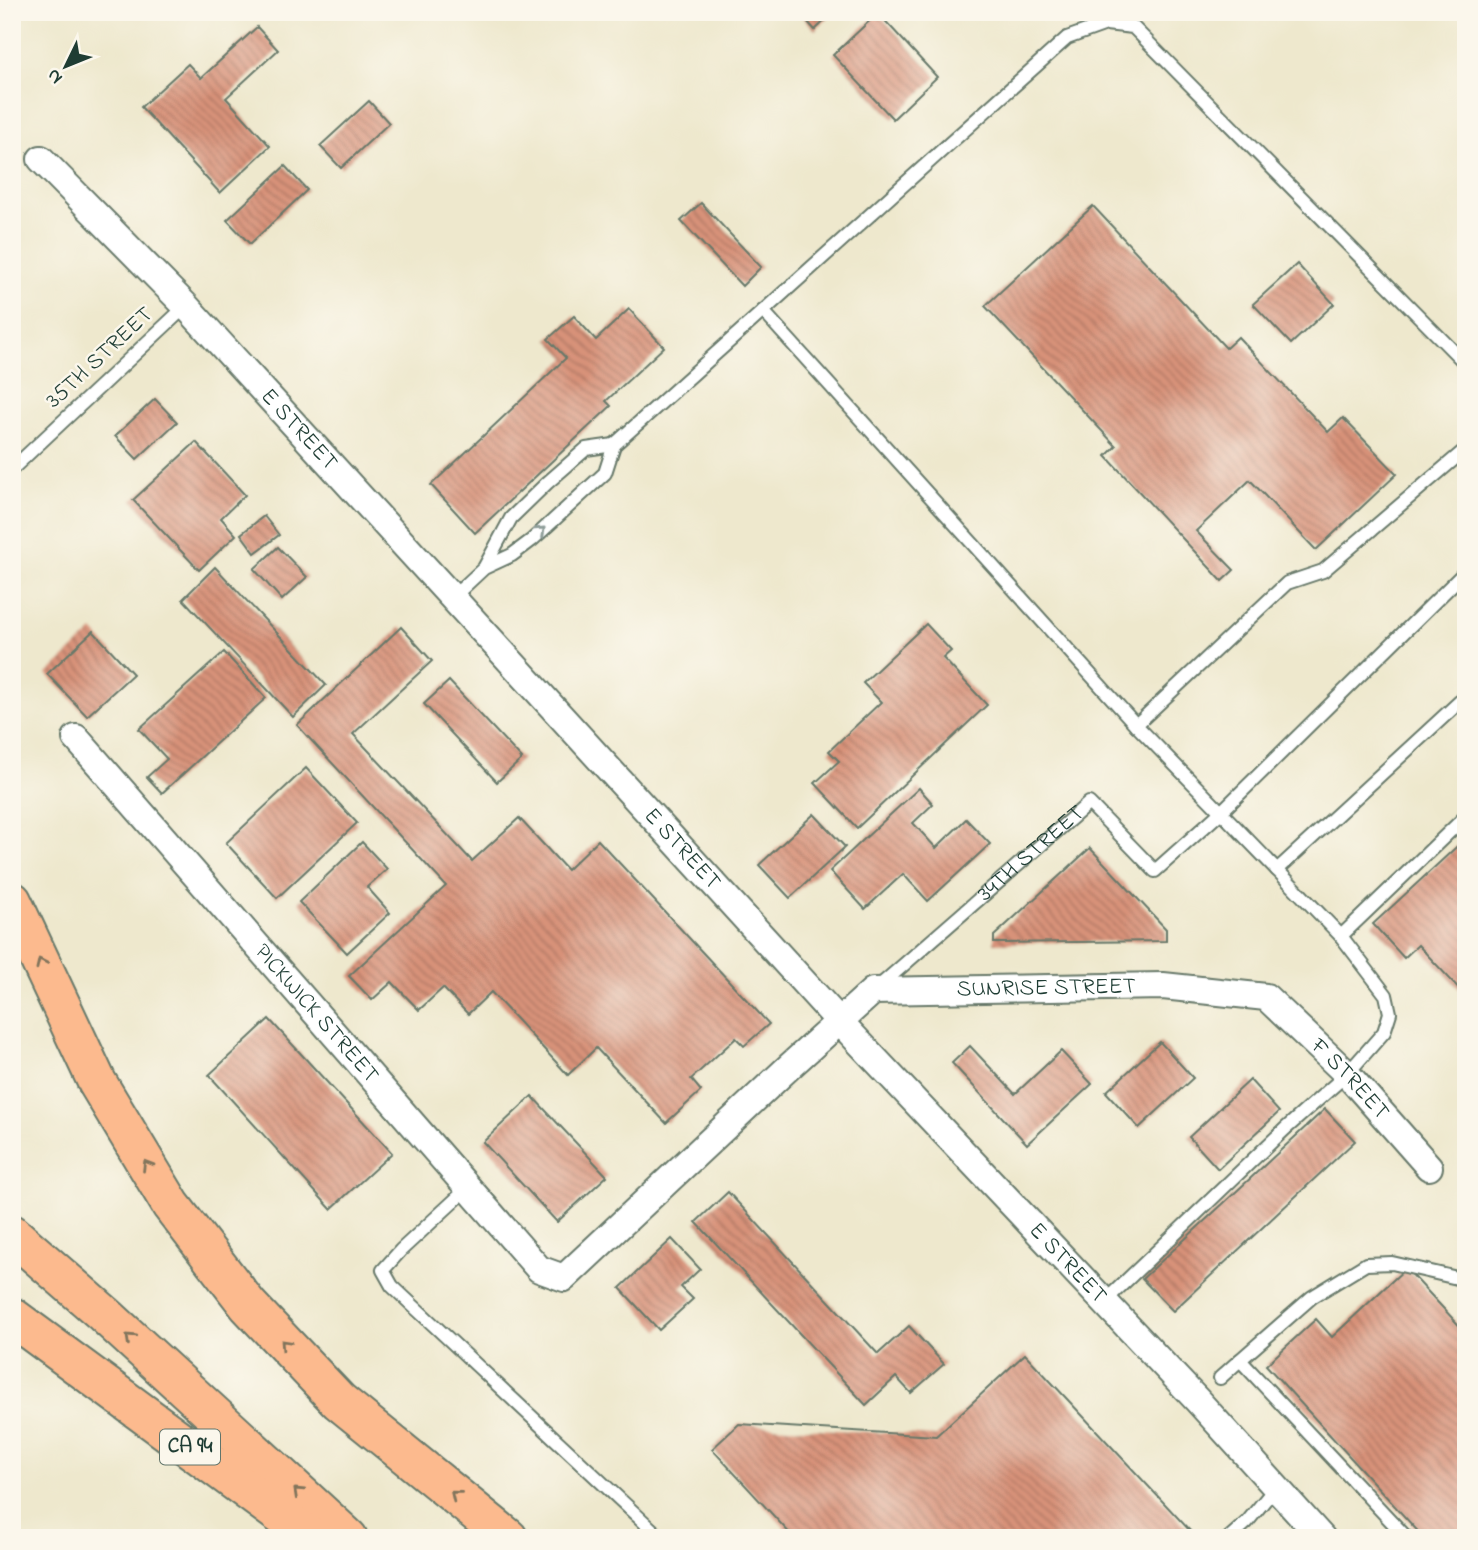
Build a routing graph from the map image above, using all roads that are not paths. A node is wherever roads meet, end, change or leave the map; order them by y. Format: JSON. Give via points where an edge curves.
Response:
{"nodes":[{"id":1,"x":41,"y":159,"type":"dead end"},
{"id":2,"x":186,"y":306,"type":"junction"},
{"id":3,"x":763,"y":311,"type":"junction"},
{"id":4,"x":1466,"y":364,"type":"edge"},
{"id":5,"x":614,"y":445,"type":"junction"},
{"id":6,"x":1466,"y":449,"type":"edge"},
{"id":7,"x":12,"y":469,"type":"edge"},
{"id":8,"x":484,"y":568,"type":"junction"},
{"id":9,"x":1466,"y":571,"type":"edge"},
{"id":10,"x":453,"y":597,"type":"junction"},
{"id":11,"x":1464,"y":701,"type":"edge"},
{"id":12,"x":1136,"y":725,"type":"junction"},
{"id":13,"x":76,"y":738,"type":"dead end"},
{"id":14,"x":1221,"y":812,"type":"junction"},
{"id":15,"x":1466,"y":816,"type":"edge"},
{"id":16,"x":1277,"y":870,"type":"junction"},
{"id":17,"x":12,"y":901,"type":"edge"},
{"id":18,"x":1341,"y":936,"type":"junction"},
{"id":19,"x":873,"y":991,"type":"junction"},
{"id":20,"x":1266,"y":997,"type":"joint"},
{"id":21,"x":839,"y":1022,"type":"junction"},
{"id":22,"x":1347,"y":1074,"type":"junction"},
{"id":23,"x":1429,"y":1167,"type":"dead end"},
{"id":24,"x":468,"y":1188,"type":"junction"},
{"id":25,"x":12,"y":1234,"type":"edge"},
{"id":26,"x":1466,"y":1280,"type":"edge"},
{"id":27,"x":1105,"y":1301,"type":"junction"},
{"id":28,"x":12,"y":1317,"type":"edge"},
{"id":29,"x":12,"y":1326,"type":"edge"},
{"id":30,"x":67,"y":1357,"type":"junction"},
{"id":31,"x":1240,"y":1360,"type":"junction"},
{"id":32,"x":1220,"y":1378,"type":"dead end"},
{"id":33,"x":1275,"y":1488,"type":"junction"},
{"id":34,"x":313,"y":1538,"type":"edge"},
{"id":35,"x":348,"y":1538,"type":"edge"},
{"id":36,"x":508,"y":1538,"type":"edge"},
{"id":37,"x":661,"y":1538,"type":"edge"},
{"id":38,"x":1229,"y":1538,"type":"edge"},
{"id":39,"x":1322,"y":1538,"type":"edge"},
{"id":40,"x":1408,"y":1538,"type":"edge"}],
"edges":[{"from":1,"to":2,"type":"street","name":"E STREET"},
{"from":2,"to":7,"type":"lane","name":"35TH STREET"},
{"from":2,"to":10,"type":"street","name":"E STREET"},
{"from":3,"to":4,"type":"lane","via":[[1067,38],[1107,24],[1133,27]]},
{"from":3,"to":5,"type":"lane"},
{"from":3,"to":12,"type":"lane"},
{"from":8,"to":5,"type":"lane","one_way":true,"via":[[532,540],[605,473]]},
{"from":5,"to":8,"type":"lane","via":[[586,449],[511,518]]},
{"from":6,"to":12,"type":"lane","via":[[1323,571],[1287,583]]},
{"from":8,"to":10,"type":"lane"},
{"from":9,"to":14,"type":"lane"},
{"from":10,"to":21,"type":"street","name":"E STREET"},
{"from":11,"to":16,"type":"lane"},
{"from":12,"to":14,"type":"lane"},
{"from":13,"to":24,"type":"street","name":"PICKWICK STREET"},
{"from":14,"to":16,"type":"lane"},
{"from":14,"to":19,"type":"lane","name":"34TH STREET","via":[[1155,871],[1089,803]]},
{"from":15,"to":18,"type":"lane"},
{"from":16,"to":18,"type":"lane"},
{"from":36,"to":17,"type":"highway","one_way":true,"via":[[339,1401],[248,1305],[171,1205],[97,1082]]},
{"from":18,"to":22,"type":"lane","via":[[1386,995],[1390,1013],[1384,1032]]},
{"from":19,"to":20,"type":"street","name":"SUNRISE STREET","via":[[1163,986]]},
{"from":19,"to":21,"type":"street"},
{"from":20,"to":22,"type":"street","name":"F STREET"},
{"from":21,"to":24,"type":"street","name":"PICKWICK STREET","via":[[564,1278],[538,1269]]},
{"from":21,"to":27,"type":"street","name":"E STREET"},
{"from":22,"to":23,"type":"street","name":"F STREET"},
{"from":22,"to":27,"type":"lane"},
{"from":24,"to":37,"type":"lane","via":[[383,1269],[391,1286]]},
{"from":35,"to":25,"type":"highway","one_way":true},
{"from":26,"to":31,"type":"lane","via":[[1392,1263],[1366,1264],[1312,1297]]},
{"from":27,"to":33,"type":"street","name":"E STREET"},
{"from":28,"to":30,"type":"highway","number":"CA 94"},
{"from":29,"to":30,"type":"highway"},
{"from":30,"to":34,"type":"highway","number":"CA 94"},
{"from":31,"to":32,"type":"lane"},
{"from":31,"to":40,"type":"lane"},
{"from":33,"to":38,"type":"lane"},
{"from":33,"to":39,"type":"street","name":"E STREET"}]}
